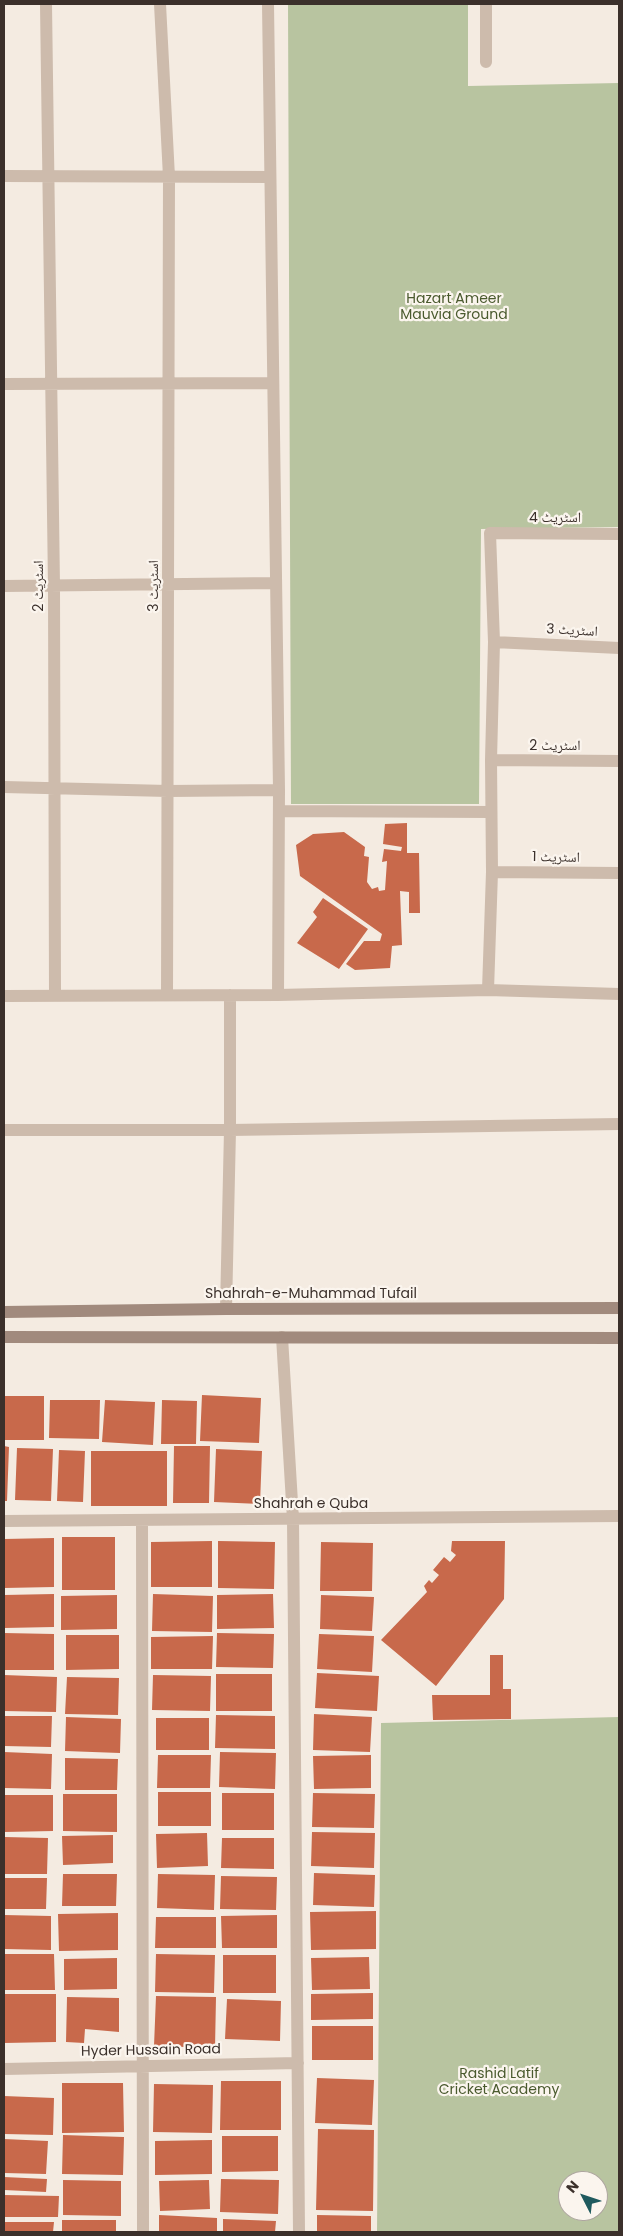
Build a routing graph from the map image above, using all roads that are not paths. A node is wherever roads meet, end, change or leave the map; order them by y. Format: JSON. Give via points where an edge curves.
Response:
{"nodes":[{"id":1,"x":46,"y":4,"type":"edge"},
{"id":2,"x":160,"y":4,"type":"edge"},
{"id":3,"x":268,"y":4,"type":"edge"},
{"id":4,"x":486,"y":4,"type":"edge"},
{"id":5,"x":486,"y":62,"type":"dead end"},
{"id":6,"x":4,"y":176,"type":"edge"},
{"id":7,"x":50,"y":177,"type":"junction"},
{"id":8,"x":169,"y":177,"type":"junction"},
{"id":9,"x":270,"y":177,"type":"junction"},
{"id":10,"x":273,"y":383,"type":"junction"},
{"id":11,"x":4,"y":384,"type":"edge"},
{"id":12,"x":52,"y":384,"type":"junction"},
{"id":13,"x":169,"y":384,"type":"junction"},
{"id":14,"x":619,"y":534,"type":"edge"},
{"id":15,"x":276,"y":583,"type":"junction"},
{"id":16,"x":169,"y":584,"type":"junction"},
{"id":17,"x":4,"y":586,"type":"edge"},
{"id":18,"x":54,"y":586,"type":"junction"},
{"id":19,"x":494,"y":642,"type":"junction"},
{"id":20,"x":619,"y":648,"type":"edge"},
{"id":21,"x":491,"y":760,"type":"junction"},
{"id":22,"x":619,"y":761,"type":"edge"},
{"id":23,"x":4,"y":786,"type":"edge"},
{"id":24,"x":54,"y":788,"type":"junction"},
{"id":25,"x":168,"y":790,"type":"junction"},
{"id":26,"x":279,"y":790,"type":"junction"},
{"id":27,"x":279,"y":811,"type":"junction"},
{"id":28,"x":492,"y":812,"type":"junction"},
{"id":29,"x":492,"y":872,"type":"junction"},
{"id":30,"x":619,"y":873,"type":"edge"},
{"id":31,"x":488,"y":990,"type":"junction"},
{"id":32,"x":619,"y":994,"type":"edge"},
{"id":33,"x":168,"y":995,"type":"junction"},
{"id":34,"x":230,"y":995,"type":"junction"},
{"id":35,"x":278,"y":995,"type":"junction"},
{"id":36,"x":4,"y":996,"type":"edge"},
{"id":37,"x":55,"y":996,"type":"junction"},
{"id":38,"x":619,"y":1124,"type":"edge"},
{"id":39,"x":4,"y":1130,"type":"edge"},
{"id":40,"x":230,"y":1130,"type":"junction"},
{"id":41,"x":619,"y":1308,"type":"edge"},
{"id":42,"x":226,"y":1309,"type":"junction"},
{"id":43,"x":4,"y":1312,"type":"edge"},
{"id":44,"x":282,"y":1337,"type":"junction"},
{"id":45,"x":4,"y":1338,"type":"edge"},
{"id":46,"x":619,"y":1338,"type":"edge"},
{"id":47,"x":619,"y":1516,"type":"edge"},
{"id":48,"x":293,"y":1519,"type":"junction"},
{"id":49,"x":142,"y":1520,"type":"junction"},
{"id":50,"x":4,"y":1521,"type":"edge"},
{"id":51,"x":298,"y":2063,"type":"junction"},
{"id":52,"x":142,"y":2066,"type":"junction"},
{"id":53,"x":4,"y":2069,"type":"edge"},
{"id":54,"x":143,"y":2232,"type":"edge"},
{"id":55,"x":299,"y":2232,"type":"edge"}],
"edges":[{"from":1,"to":7,"type":"street","name":"اسٹریٹ 2"},
{"from":2,"to":8,"type":"street","name":"اسٹریٹ 3"},
{"from":3,"to":9,"type":"street"},
{"from":4,"to":5,"type":"street"},
{"from":6,"to":7,"type":"street"},
{"from":7,"to":8,"type":"street"},
{"from":7,"to":12,"type":"street","name":"اسٹریٹ 2"},
{"from":8,"to":9,"type":"street"},
{"from":8,"to":13,"type":"street","name":"اسٹریٹ 3"},
{"from":9,"to":10,"type":"street"},
{"from":10,"to":13,"type":"street"},
{"from":10,"to":15,"type":"street"},
{"from":11,"to":12,"type":"street"},
{"from":12,"to":13,"type":"street"},
{"from":12,"to":18,"type":"street","name":"اسٹریٹ 2"},
{"from":13,"to":16,"type":"street","name":"اسٹریٹ 3"},
{"from":14,"to":19,"type":"street","name":"اسٹریٹ 4","via":[[490,533]]},
{"from":15,"to":16,"type":"street"},
{"from":15,"to":26,"type":"street"},
{"from":16,"to":18,"type":"street"},
{"from":16,"to":25,"type":"street","name":"اسٹریٹ 3"},
{"from":17,"to":18,"type":"street"},
{"from":18,"to":24,"type":"street","name":"اسٹریٹ 2"},
{"from":19,"to":20,"type":"street","name":"اسٹریٹ 3"},
{"from":19,"to":21,"type":"street"},
{"from":21,"to":22,"type":"street","name":"اسٹریٹ 2"},
{"from":21,"to":28,"type":"street"},
{"from":23,"to":24,"type":"street"},
{"from":24,"to":25,"type":"street"},
{"from":24,"to":37,"type":"street","name":"اسٹریٹ 2"},
{"from":25,"to":26,"type":"street"},
{"from":25,"to":33,"type":"street","name":"اسٹریٹ 3"},
{"from":26,"to":27,"type":"street"},
{"from":27,"to":28,"type":"street"},
{"from":27,"to":35,"type":"street"},
{"from":28,"to":29,"type":"street"},
{"from":29,"to":30,"type":"street","name":"اسٹریٹ 1"},
{"from":29,"to":31,"type":"street"},
{"from":31,"to":32,"type":"street"},
{"from":31,"to":35,"type":"street"},
{"from":33,"to":34,"type":"street"},
{"from":33,"to":37,"type":"street"},
{"from":34,"to":35,"type":"street"},
{"from":34,"to":40,"type":"street"},
{"from":36,"to":37,"type":"street"},
{"from":38,"to":40,"type":"street"},
{"from":39,"to":40,"type":"street"},
{"from":40,"to":42,"type":"street"},
{"from":41,"to":42,"type":"main road","name":"Shahrah-e-Muhammad Tufail"},
{"from":42,"to":43,"type":"main road","name":"Shahrah-e-Muhammad Tufail"},
{"from":44,"to":45,"type":"main road"},
{"from":44,"to":46,"type":"main road"},
{"from":44,"to":48,"type":"street"},
{"from":47,"to":48,"type":"street","name":"Shahrah e Quba"},
{"from":48,"to":49,"type":"street","name":"Shahrah e Quba"},
{"from":48,"to":51,"type":"street"},
{"from":49,"to":50,"type":"street","name":"Shahrah e Quba"},
{"from":49,"to":52,"type":"street"},
{"from":51,"to":52,"type":"street","name":"Hyder Hussain Road"},
{"from":51,"to":55,"type":"street"},
{"from":52,"to":53,"type":"street","name":"Hyder Hussain Road"},
{"from":52,"to":54,"type":"street"}]}
